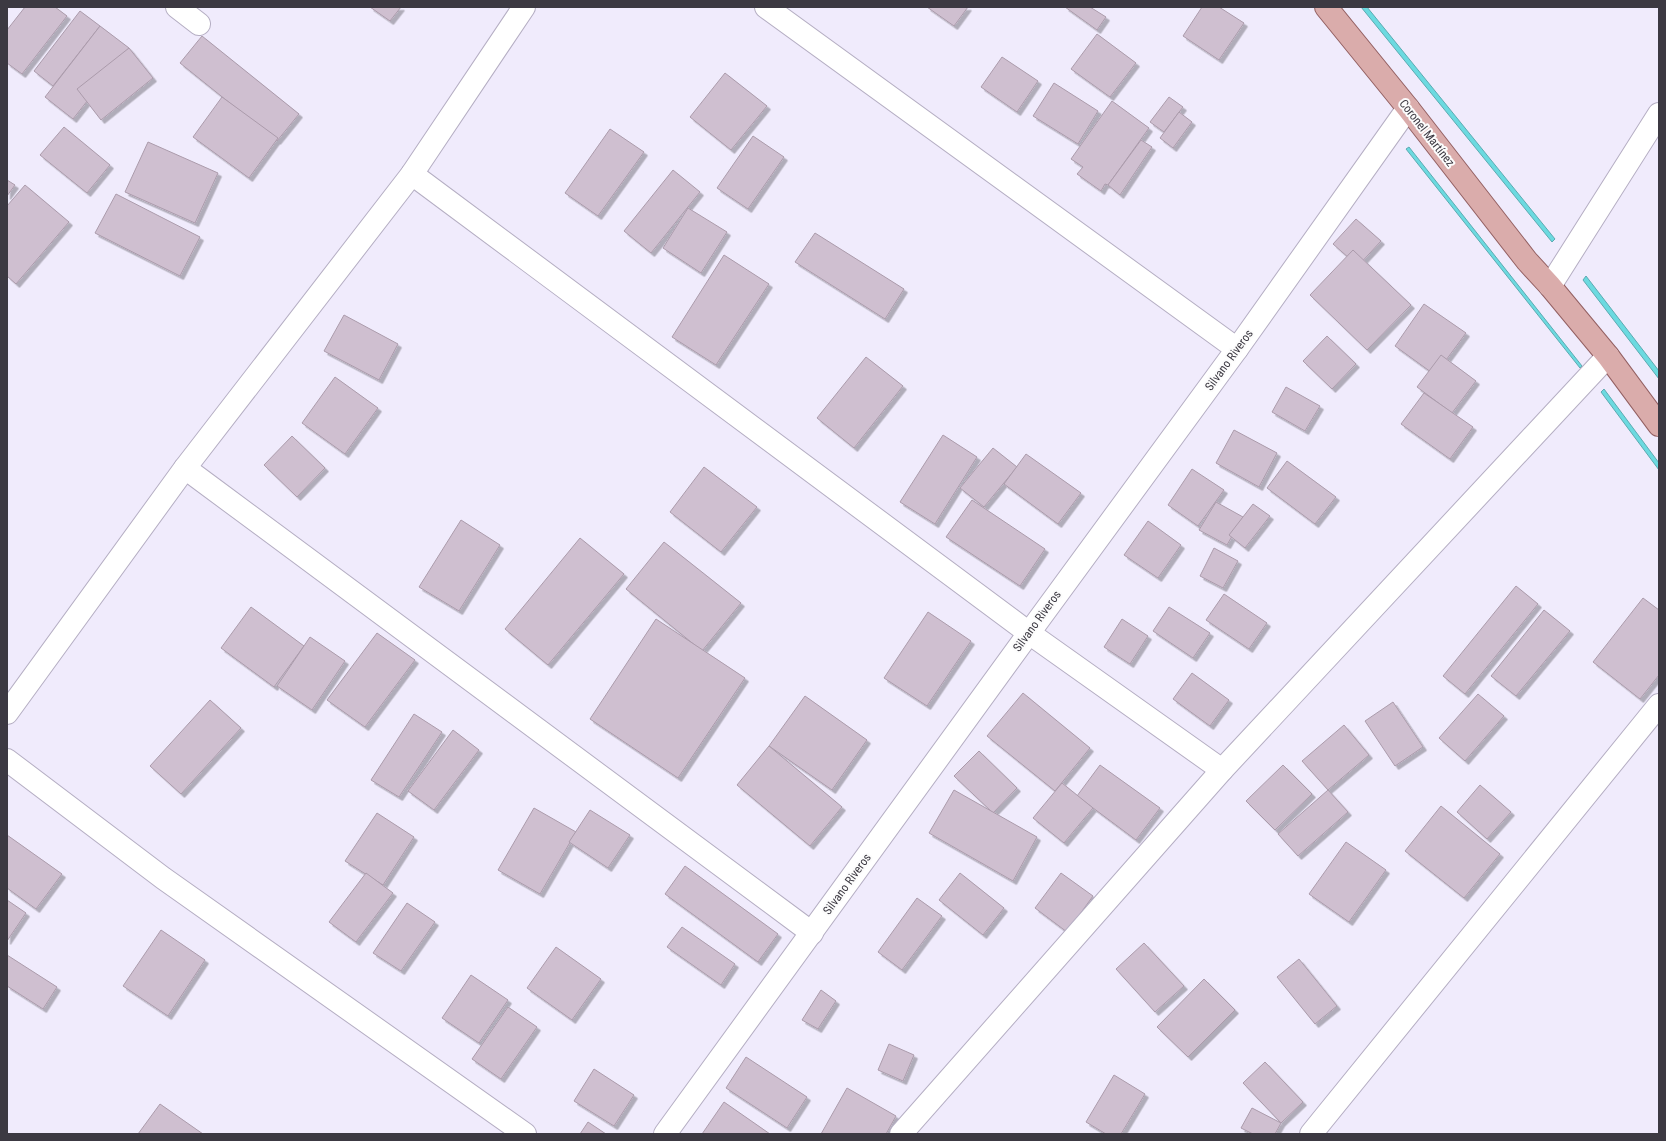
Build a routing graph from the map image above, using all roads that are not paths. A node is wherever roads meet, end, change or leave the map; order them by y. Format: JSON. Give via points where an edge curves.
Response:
{"nodes":[{"id":1,"x":177,"y":7,"type":"edge"},
{"id":2,"x":524,"y":7,"type":"edge"},
{"id":3,"x":766,"y":7,"type":"edge"},
{"id":4,"x":1326,"y":7,"type":"edge"},
{"id":5,"x":199,"y":24,"type":"dead end"},
{"id":6,"x":1408,"y":108,"type":"junction"},
{"id":7,"x":1659,"y":114,"type":"edge"},
{"id":8,"x":1653,"y":141,"type":"edge"},
{"id":9,"x":412,"y":174,"type":"junction"},
{"id":10,"x":1550,"y":286,"type":"junction"},
{"id":11,"x":1237,"y":349,"type":"junction"},
{"id":12,"x":1608,"y":356,"type":"junction"},
{"id":13,"x":1659,"y":425,"type":"edge"},
{"id":14,"x":185,"y":468,"type":"junction"},
{"id":15,"x":1029,"y":633,"type":"junction"},
{"id":16,"x":1659,"y":705,"type":"edge"},
{"id":17,"x":7,"y":713,"type":"edge"},
{"id":18,"x":7,"y":760,"type":"edge"},
{"id":19,"x":1222,"y":770,"type":"junction"},
{"id":20,"x":812,"y":933,"type":"junction"},
{"id":21,"x":525,"y":1134,"type":"edge"},
{"id":22,"x":665,"y":1134,"type":"edge"},
{"id":23,"x":901,"y":1134,"type":"edge"},
{"id":24,"x":1311,"y":1134,"type":"edge"}],
"edges":[{"from":1,"to":5,"type":"street"},
{"from":2,"to":9,"type":"street"},
{"from":3,"to":11,"type":"street"},
{"from":4,"to":6,"type":"main road","name":"Coronel Martínez"},
{"from":6,"to":10,"type":"main road","name":"Coronel Martínez","via":[[1527,261]]},
{"from":6,"to":11,"type":"street","name":"Silvano Riveros"},
{"from":7,"to":8,"type":"street"},
{"from":8,"to":10,"type":"street"},
{"from":9,"to":14,"type":"street"},
{"from":9,"to":15,"type":"street"},
{"from":10,"to":12,"type":"main road"},
{"from":11,"to":15,"type":"street","name":"Silvano Riveros"},
{"from":12,"to":13,"type":"main road"},
{"from":12,"to":19,"type":"street"},
{"from":14,"to":17,"type":"street"},
{"from":14,"to":20,"type":"street"},
{"from":15,"to":19,"type":"street"},
{"from":15,"to":20,"type":"street","name":"Silvano Riveros"},
{"from":16,"to":24,"type":"street"},
{"from":18,"to":21,"type":"street","via":[[163,878]]},
{"from":19,"to":23,"type":"street"},
{"from":20,"to":22,"type":"street","name":"Silvano Riveros"}]}
